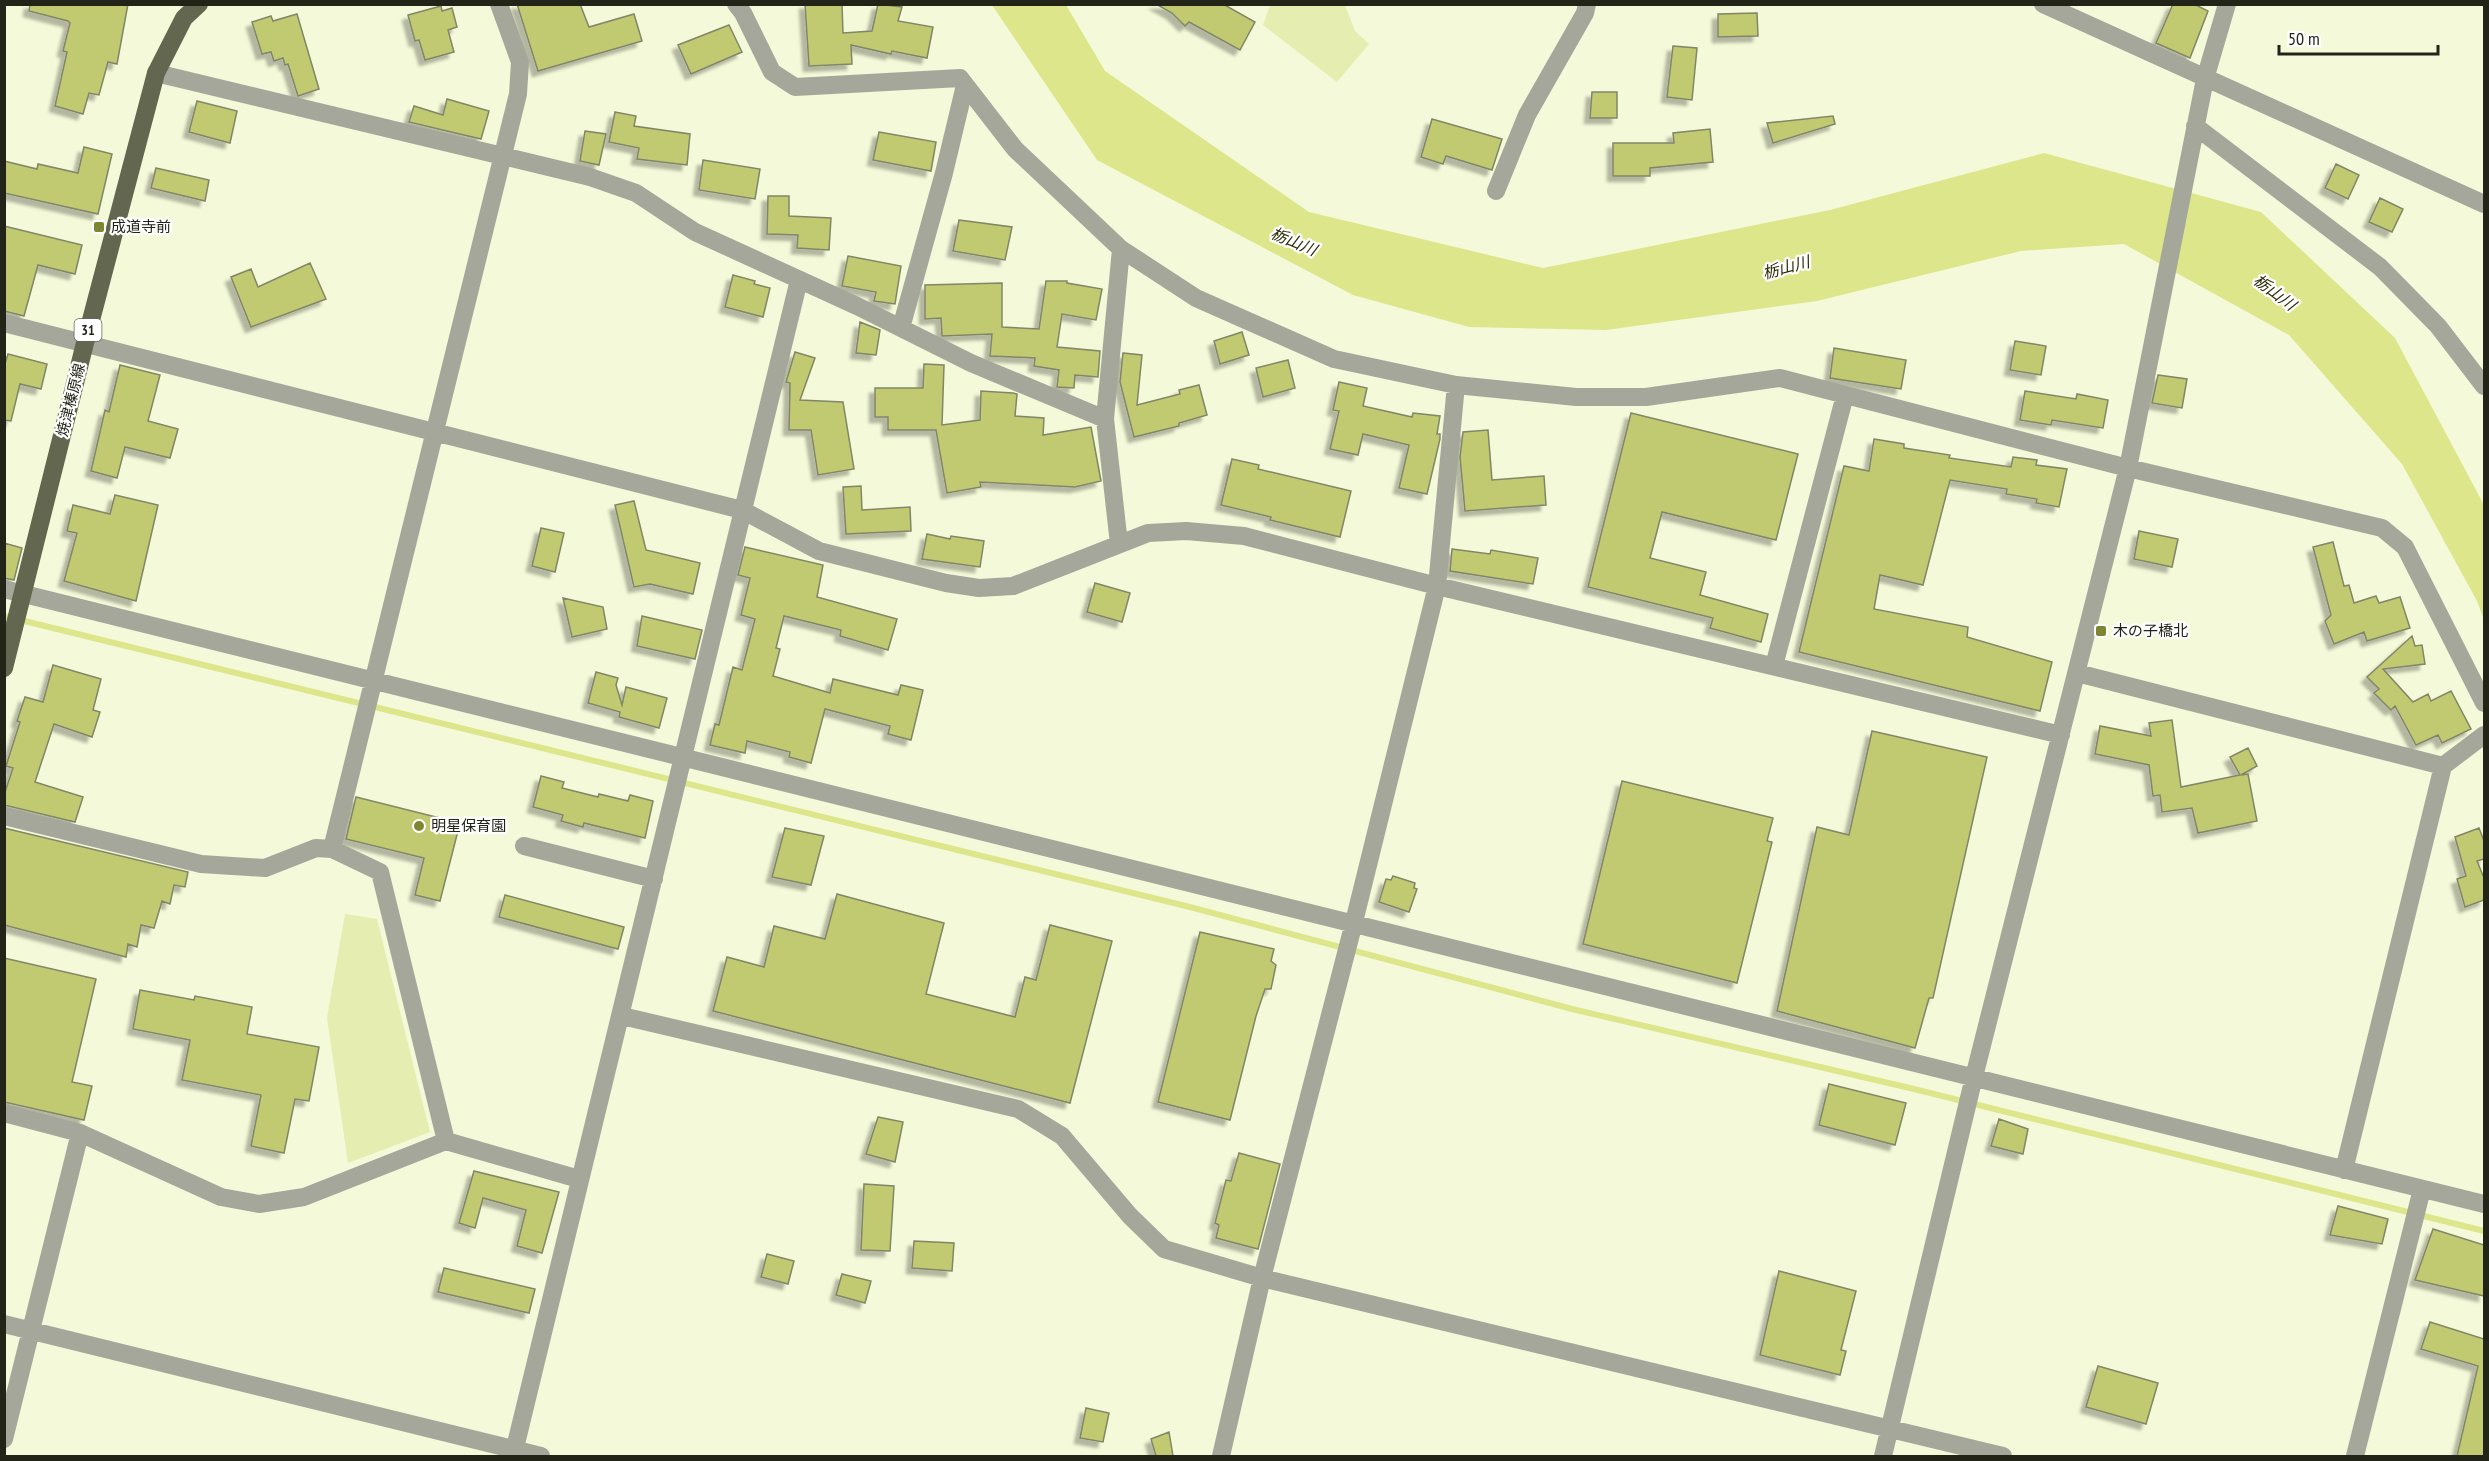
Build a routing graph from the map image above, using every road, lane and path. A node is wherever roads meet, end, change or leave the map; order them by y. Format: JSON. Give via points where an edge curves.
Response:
{"nodes":[{"id":1,"x":199,"y":4,"type":"edge"},
{"id":2,"x":499,"y":4,"type":"edge"},
{"id":3,"x":736,"y":4,"type":"edge"},
{"id":4,"x":1587,"y":4,"type":"edge"},
{"id":5,"x":2043,"y":4,"type":"edge"},
{"id":6,"x":2228,"y":4,"type":"edge"},
{"id":7,"x":156,"y":73,"type":"junction"},
{"id":8,"x":2205,"y":79,"type":"junction"},
{"id":9,"x":965,"y":85,"type":"junction"},
{"id":10,"x":2195,"y":126,"type":"junction"},
{"id":11,"x":502,"y":156,"type":"junction"},
{"id":12,"x":1496,"y":190,"type":"dead end"},
{"id":13,"x":2484,"y":204,"type":"edge"},
{"id":14,"x":1121,"y":249,"type":"junction"},
{"id":15,"x":799,"y":280,"type":"junction"},
{"id":16,"x":4,"y":324,"type":"edge"},
{"id":17,"x":901,"y":328,"type":"junction"},
{"id":18,"x":85,"y":343,"type":"junction"},
{"id":19,"x":1456,"y":384,"type":"junction"},
{"id":20,"x":2484,"y":386,"type":"edge"},
{"id":21,"x":1845,"y":395,"type":"junction"},
{"id":22,"x":1105,"y":419,"type":"junction"},
{"id":23,"x":433,"y":431,"type":"junction"},
{"id":24,"x":2128,"y":468,"type":"junction"},
{"id":25,"x":742,"y":510,"type":"junction"},
{"id":26,"x":1119,"y":544,"type":"junction"},
{"id":27,"x":1437,"y":586,"type":"junction"},
{"id":28,"x":4,"y":590,"type":"edge"},
{"id":29,"x":23,"y":594,"type":"junction"},
{"id":30,"x":1774,"y":666,"type":"junction"},
{"id":31,"x":4,"y":668,"type":"edge"},
{"id":32,"x":2077,"y":674,"type":"junction"},
{"id":33,"x":372,"y":682,"type":"junction"},
{"id":34,"x":2484,"y":702,"type":"edge"},
{"id":35,"x":2061,"y":735,"type":"junction"},
{"id":36,"x":2484,"y":735,"type":"edge"},
{"id":37,"x":683,"y":756,"type":"junction"},
{"id":38,"x":2443,"y":766,"type":"junction"},
{"id":39,"x":4,"y":816,"type":"edge"},
{"id":40,"x":524,"y":846,"type":"dead end"},
{"id":41,"x":332,"y":849,"type":"junction"},
{"id":42,"x":654,"y":879,"type":"junction"},
{"id":43,"x":1352,"y":930,"type":"junction"},
{"id":44,"x":622,"y":1016,"type":"junction"},
{"id":45,"x":1974,"y":1077,"type":"junction"},
{"id":46,"x":4,"y":1113,"type":"edge"},
{"id":47,"x":80,"y":1133,"type":"junction"},
{"id":48,"x":446,"y":1141,"type":"junction"},
{"id":49,"x":2344,"y":1170,"type":"junction"},
{"id":50,"x":579,"y":1179,"type":"junction"},
{"id":51,"x":2422,"y":1189,"type":"junction"},
{"id":52,"x":2484,"y":1204,"type":"edge"},
{"id":53,"x":1263,"y":1278,"type":"junction"},
{"id":54,"x":4,"y":1324,"type":"edge"},
{"id":55,"x":32,"y":1331,"type":"junction"},
{"id":56,"x":1890,"y":1428,"type":"junction"},
{"id":57,"x":4,"y":1439,"type":"edge"},
{"id":58,"x":514,"y":1453,"type":"edge"},
{"id":59,"x":541,"y":1456,"type":"edge"},
{"id":60,"x":1221,"y":1456,"type":"edge"},
{"id":61,"x":1882,"y":1456,"type":"edge"},
{"id":62,"x":2003,"y":1456,"type":"edge"},
{"id":63,"x":2355,"y":1456,"type":"edge"}],
"edges":[{"from":1,"to":7,"type":"main road","name":"焼津榛原線","number":"31","via":[[184,18]]},
{"from":2,"to":11,"type":"street","via":[[520,62],[518,94]]},
{"from":3,"to":9,"type":"street","via":[[772,72],[795,87],[960,78]]},
{"from":4,"to":12,"type":"street","via":[[1527,115]]},
{"from":5,"to":8,"type":"street"},
{"from":6,"to":8,"type":"street"},
{"from":7,"to":11,"type":"street"},
{"from":7,"to":18,"type":"main road","name":"焼津榛原線","number":"31"},
{"from":8,"to":10,"type":"street"},
{"from":8,"to":13,"type":"street"},
{"from":9,"to":14,"type":"street","via":[[1015,149]]},
{"from":9,"to":17,"type":"street"},
{"from":10,"to":20,"type":"street","via":[[2380,267],[2438,326]]},
{"from":10,"to":24,"type":"street"},
{"from":11,"to":15,"type":"street","via":[[591,177],[636,193],[695,232]]},
{"from":11,"to":23,"type":"street"},
{"from":14,"to":19,"type":"street","via":[[1196,298],[1334,359]]},
{"from":14,"to":22,"type":"street"},
{"from":15,"to":17,"type":"street"},
{"from":15,"to":25,"type":"street"},
{"from":16,"to":18,"type":"street"},
{"from":17,"to":22,"type":"street","via":[[971,363]]},
{"from":18,"to":23,"type":"street"},
{"from":18,"to":29,"type":"main road","name":"焼津榛原線","number":"31"},
{"from":19,"to":21,"type":"street","via":[[1576,397],[1646,397],[1780,378]]},
{"from":19,"to":27,"type":"street"},
{"from":21,"to":24,"type":"street"},
{"from":21,"to":30,"type":"street"},
{"from":22,"to":26,"type":"street"},
{"from":23,"to":25,"type":"street"},
{"from":23,"to":33,"type":"street"},
{"from":24,"to":32,"type":"street"},
{"from":24,"to":34,"type":"street","via":[[2382,528],[2404,547]]},
{"from":25,"to":26,"type":"street","via":[[819,551],[946,584],[979,588],[1013,586]]},
{"from":25,"to":37,"type":"street"},
{"from":26,"to":27,"type":"street","via":[[1148,533],[1186,531],[1244,536]]},
{"from":27,"to":30,"type":"street"},
{"from":27,"to":43,"type":"street"},
{"from":28,"to":29,"type":"street"},
{"from":29,"to":31,"type":"main road","name":"焼津榛原線","number":"31"},
{"from":29,"to":33,"type":"street"},
{"from":30,"to":35,"type":"street"},
{"from":32,"to":35,"type":"street"},
{"from":32,"to":38,"type":"street"},
{"from":33,"to":37,"type":"street"},
{"from":33,"to":41,"type":"street"},
{"from":35,"to":45,"type":"street"},
{"from":36,"to":38,"type":"street"},
{"from":37,"to":42,"type":"street"},
{"from":37,"to":43,"type":"street"},
{"from":38,"to":49,"type":"street"},
{"from":39,"to":41,"type":"street","via":[[201,864],[265,868],[316,848]]},
{"from":40,"to":42,"type":"street"},
{"from":41,"to":48,"type":"street","via":[[380,872]]},
{"from":42,"to":44,"type":"street"},
{"from":43,"to":45,"type":"street"},
{"from":43,"to":53,"type":"street"},
{"from":44,"to":50,"type":"street"},
{"from":44,"to":53,"type":"street","via":[[1018,1110],[1062,1136],[1130,1216],[1164,1249]]},
{"from":45,"to":49,"type":"street"},
{"from":45,"to":56,"type":"street"},
{"from":46,"to":47,"type":"street"},
{"from":47,"to":48,"type":"street","via":[[221,1197],[259,1204],[304,1197]]},
{"from":47,"to":55,"type":"street"},
{"from":48,"to":50,"type":"street"},
{"from":49,"to":51,"type":"street"},
{"from":50,"to":58,"type":"street"},
{"from":51,"to":52,"type":"street"},
{"from":51,"to":63,"type":"street"},
{"from":53,"to":56,"type":"street"},
{"from":53,"to":60,"type":"street"},
{"from":54,"to":55,"type":"street"},
{"from":55,"to":57,"type":"street"},
{"from":55,"to":58,"type":"street"},
{"from":56,"to":61,"type":"street"},
{"from":56,"to":62,"type":"street"},
{"from":58,"to":59,"type":"street"}]}
